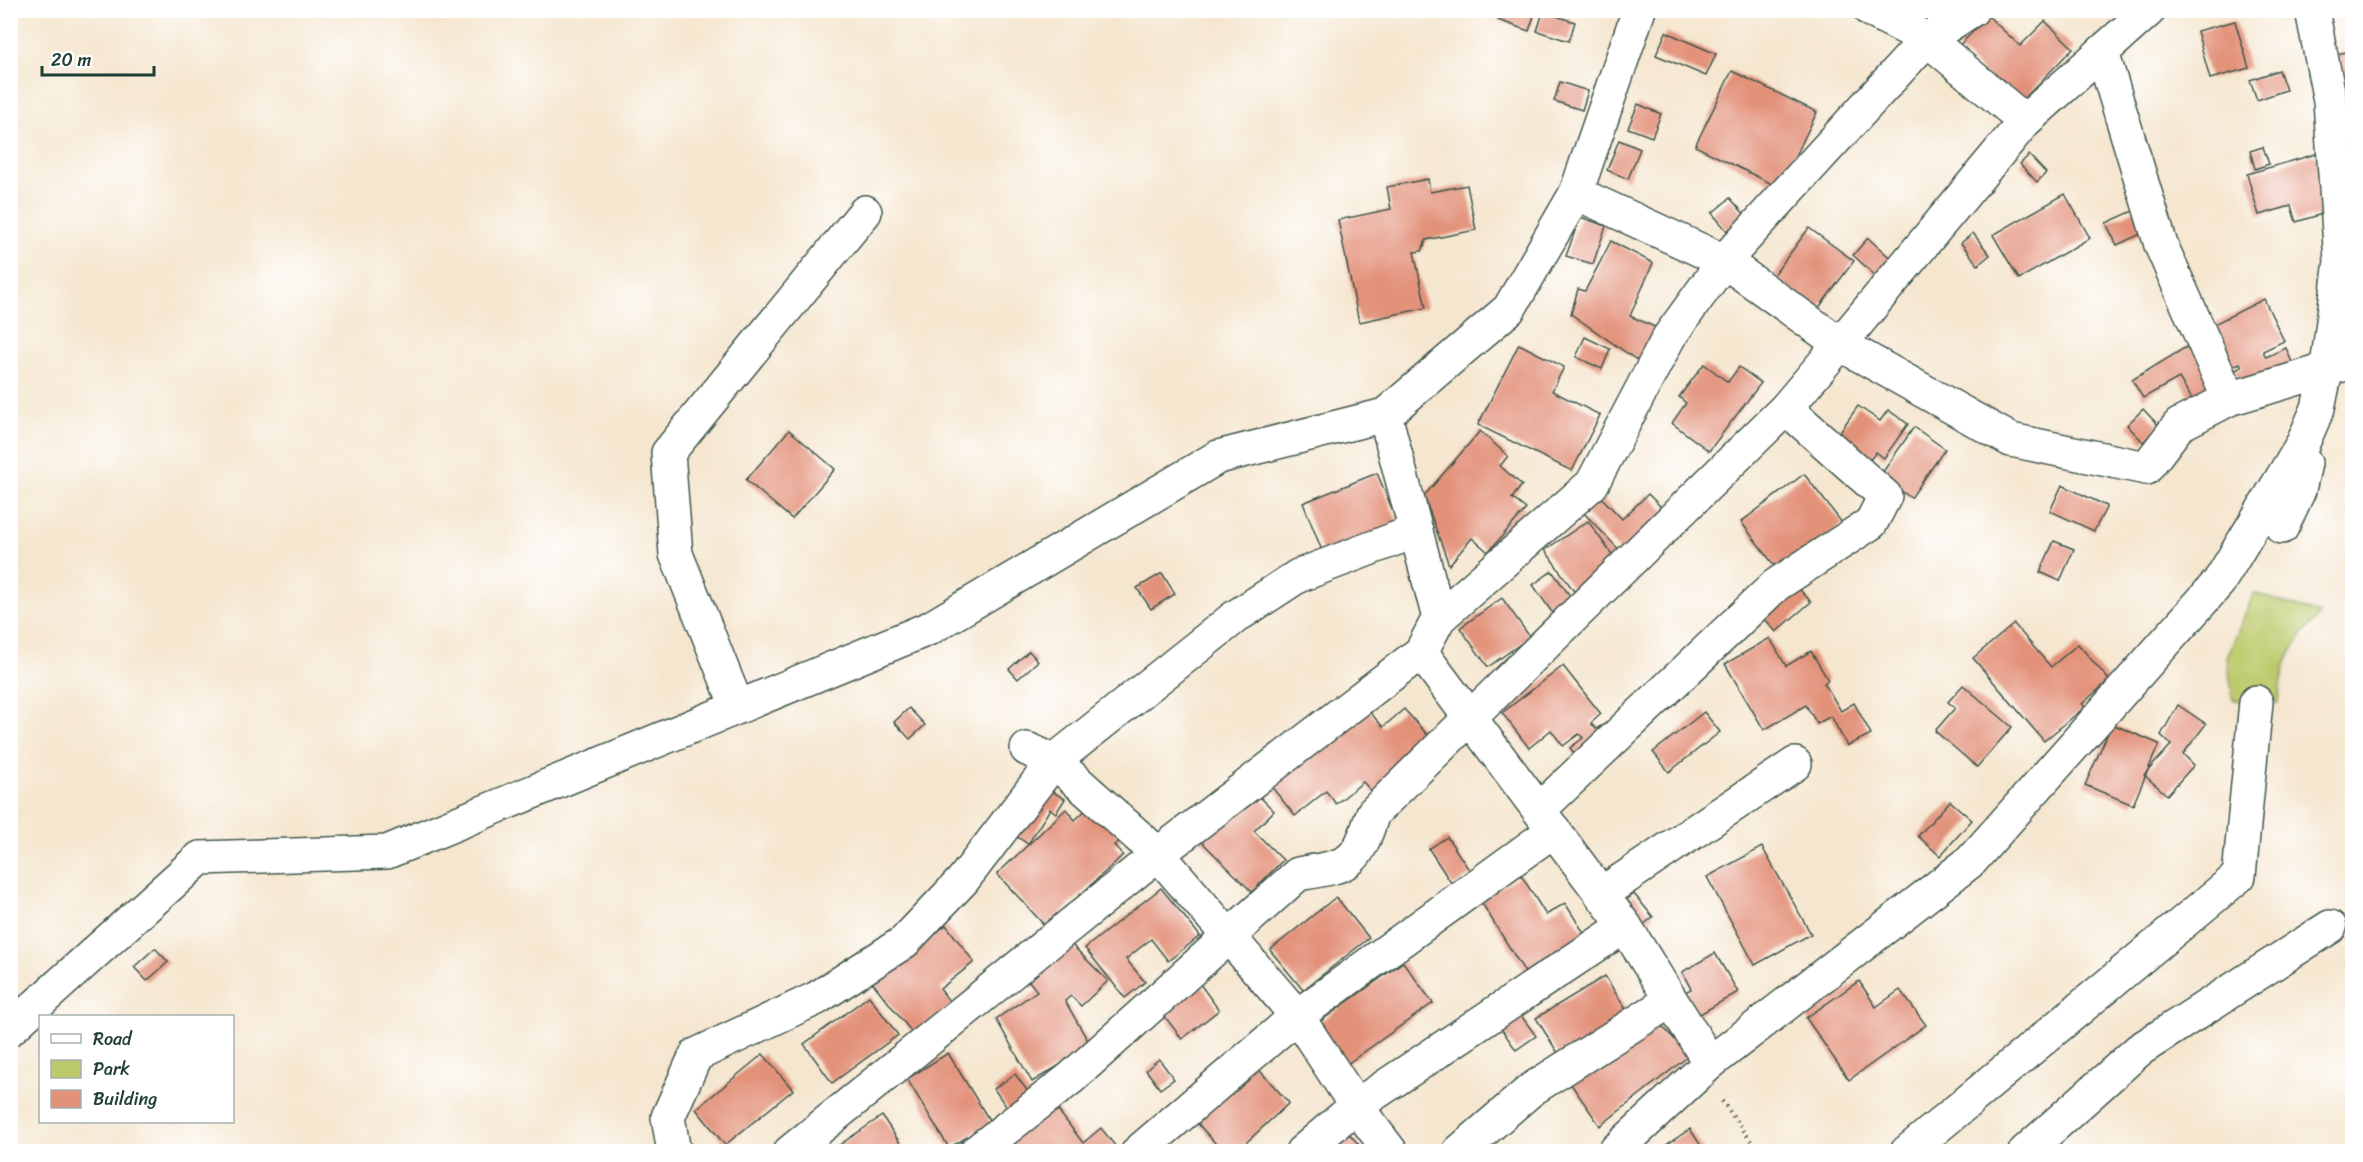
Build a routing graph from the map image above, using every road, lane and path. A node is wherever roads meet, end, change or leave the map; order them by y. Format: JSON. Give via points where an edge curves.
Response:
{"nodes":[{"id":1,"x":1639,"y":10,"type":"edge"},
{"id":2,"x":1870,"y":10,"type":"edge"},
{"id":3,"x":1972,"y":10,"type":"edge"},
{"id":4,"x":2149,"y":10,"type":"edge"},
{"id":5,"x":2312,"y":10,"type":"edge"},
{"id":6,"x":1927,"y":39,"type":"junction"},
{"id":7,"x":2102,"y":52,"type":"junction"},
{"id":8,"x":2025,"y":121,"type":"junction"},
{"id":9,"x":1576,"y":193,"type":"junction"},
{"id":10,"x":865,"y":212,"type":"dead end"},
{"id":11,"x":1724,"y":261,"type":"junction"},
{"id":12,"x":1840,"y":344,"type":"junction"},
{"id":13,"x":2340,"y":364,"type":"edge"},
{"id":14,"x":2229,"y":399,"type":"junction"},
{"id":15,"x":1786,"y":408,"type":"junction"},
{"id":16,"x":1385,"y":415,"type":"junction"},
{"id":17,"x":2302,"y":443,"type":"junction"},
{"id":18,"x":2282,"y":527,"type":"dead end"},
{"id":19,"x":1416,"y":531,"type":"junction"},
{"id":20,"x":1439,"y":618,"type":"junction"},
{"id":21,"x":1421,"y":652,"type":"junction"},
{"id":22,"x":2256,"y":702,"type":"dead end"},
{"id":23,"x":737,"y":706,"type":"junction"},
{"id":24,"x":1471,"y":718,"type":"junction"},
{"id":25,"x":1040,"y":755,"type":"junction"},
{"id":26,"x":1795,"y":764,"type":"dead end"},
{"id":27,"x":1546,"y":820,"type":"junction"},
{"id":28,"x":1158,"y":854,"type":"junction"},
{"id":29,"x":1601,"y":894,"type":"junction"},
{"id":30,"x":1624,"y":926,"type":"junction"},
{"id":31,"x":2330,"y":927,"type":"dead end"},
{"id":32,"x":1230,"y":937,"type":"junction"},
{"id":33,"x":1670,"y":1001,"type":"junction"},
{"id":34,"x":1297,"y":1016,"type":"junction"},
{"id":35,"x":10,"y":1029,"type":"edge"},
{"id":36,"x":1705,"y":1067,"type":"junction"},
{"id":37,"x":1356,"y":1106,"type":"junction"},
{"id":38,"x":674,"y":1152,"type":"edge"},
{"id":39,"x":790,"y":1152,"type":"edge"},
{"id":40,"x":976,"y":1152,"type":"edge"},
{"id":41,"x":1138,"y":1152,"type":"edge"},
{"id":42,"x":1302,"y":1152,"type":"edge"},
{"id":43,"x":1391,"y":1152,"type":"edge"},
{"id":44,"x":1459,"y":1152,"type":"edge"},
{"id":45,"x":1614,"y":1152,"type":"edge"},
{"id":46,"x":1759,"y":1152,"type":"edge"},
{"id":47,"x":1906,"y":1152,"type":"edge"},
{"id":48,"x":2025,"y":1152,"type":"edge"}],
"edges":[{"from":1,"to":9,"type":"street"},
{"from":2,"to":6,"type":"street"},
{"from":3,"to":6,"type":"street"},
{"from":4,"to":7,"type":"street"},
{"from":5,"to":13,"type":"street","via":[[2330,101],[2341,261]]},
{"from":6,"to":8,"type":"street"},
{"from":6,"to":11,"type":"street"},
{"from":7,"to":8,"type":"street"},
{"from":7,"to":14,"type":"street","via":[[2161,245]]},
{"from":8,"to":12,"type":"street"},
{"from":9,"to":11,"type":"street"},
{"from":9,"to":16,"type":"street","via":[[1509,309]]},
{"from":10,"to":23,"type":"street","via":[[668,453],[676,554]]},
{"from":11,"to":12,"type":"street"},
{"from":11,"to":20,"type":"street","via":[[1669,337],[1592,484]]},
{"from":12,"to":14,"type":"street","via":[[2011,440],[2146,468],[2179,425]]},
{"from":12,"to":15,"type":"street"},
{"from":13,"to":14,"type":"street"},
{"from":13,"to":17,"type":"street"},
{"from":15,"to":24,"type":"street"},
{"from":15,"to":27,"type":"street","via":[[1885,496],[1871,523],[1776,585]]},
{"from":16,"to":19,"type":"street"},
{"from":16,"to":23,"type":"street","via":[[1218,457],[930,628]]},
{"from":17,"to":18,"type":"street","via":[[2305,464],[2299,490]]},
{"from":17,"to":36,"type":"street","via":[[2219,582],[1971,861]]},
{"from":19,"to":20,"type":"street"},
{"from":19,"to":25,"type":"street","via":[[1298,576]]},
{"from":20,"to":21,"type":"street"},
{"from":21,"to":24,"type":"street"},
{"from":21,"to":28,"type":"street"},
{"from":22,"to":47,"type":"street","via":[[2239,876]]},
{"from":23,"to":35,"type":"street","via":[[387,852],[200,858]]},
{"from":24,"to":27,"type":"street"},
{"from":24,"to":32,"type":"street","via":[[1373,813],[1362,847],[1341,866],[1298,874]]},
{"from":25,"to":28,"type":"street"},
{"from":25,"to":38,"type":"street","via":[[963,880],[904,942],[817,998],[696,1055],[668,1117]]},
{"from":26,"to":29,"type":"street"},
{"from":27,"to":29,"type":"street"},
{"from":27,"to":34,"type":"street"},
{"from":28,"to":32,"type":"street"},
{"from":28,"to":39,"type":"street"},
{"from":29,"to":30,"type":"street"},
{"from":30,"to":33,"type":"street"},
{"from":30,"to":37,"type":"street"},
{"from":31,"to":48,"type":"street","via":[[2139,1050]]},
{"from":32,"to":34,"type":"street"},
{"from":32,"to":40,"type":"street","via":[[1071,1078]]},
{"from":33,"to":36,"type":"street"},
{"from":33,"to":44,"type":"street","via":[[1532,1089]]},
{"from":34,"to":37,"type":"street"},
{"from":34,"to":41,"type":"street"},
{"from":36,"to":45,"type":"street"},
{"from":36,"to":46,"type":"path"},
{"from":37,"to":42,"type":"street"},
{"from":37,"to":43,"type":"street"}]}
